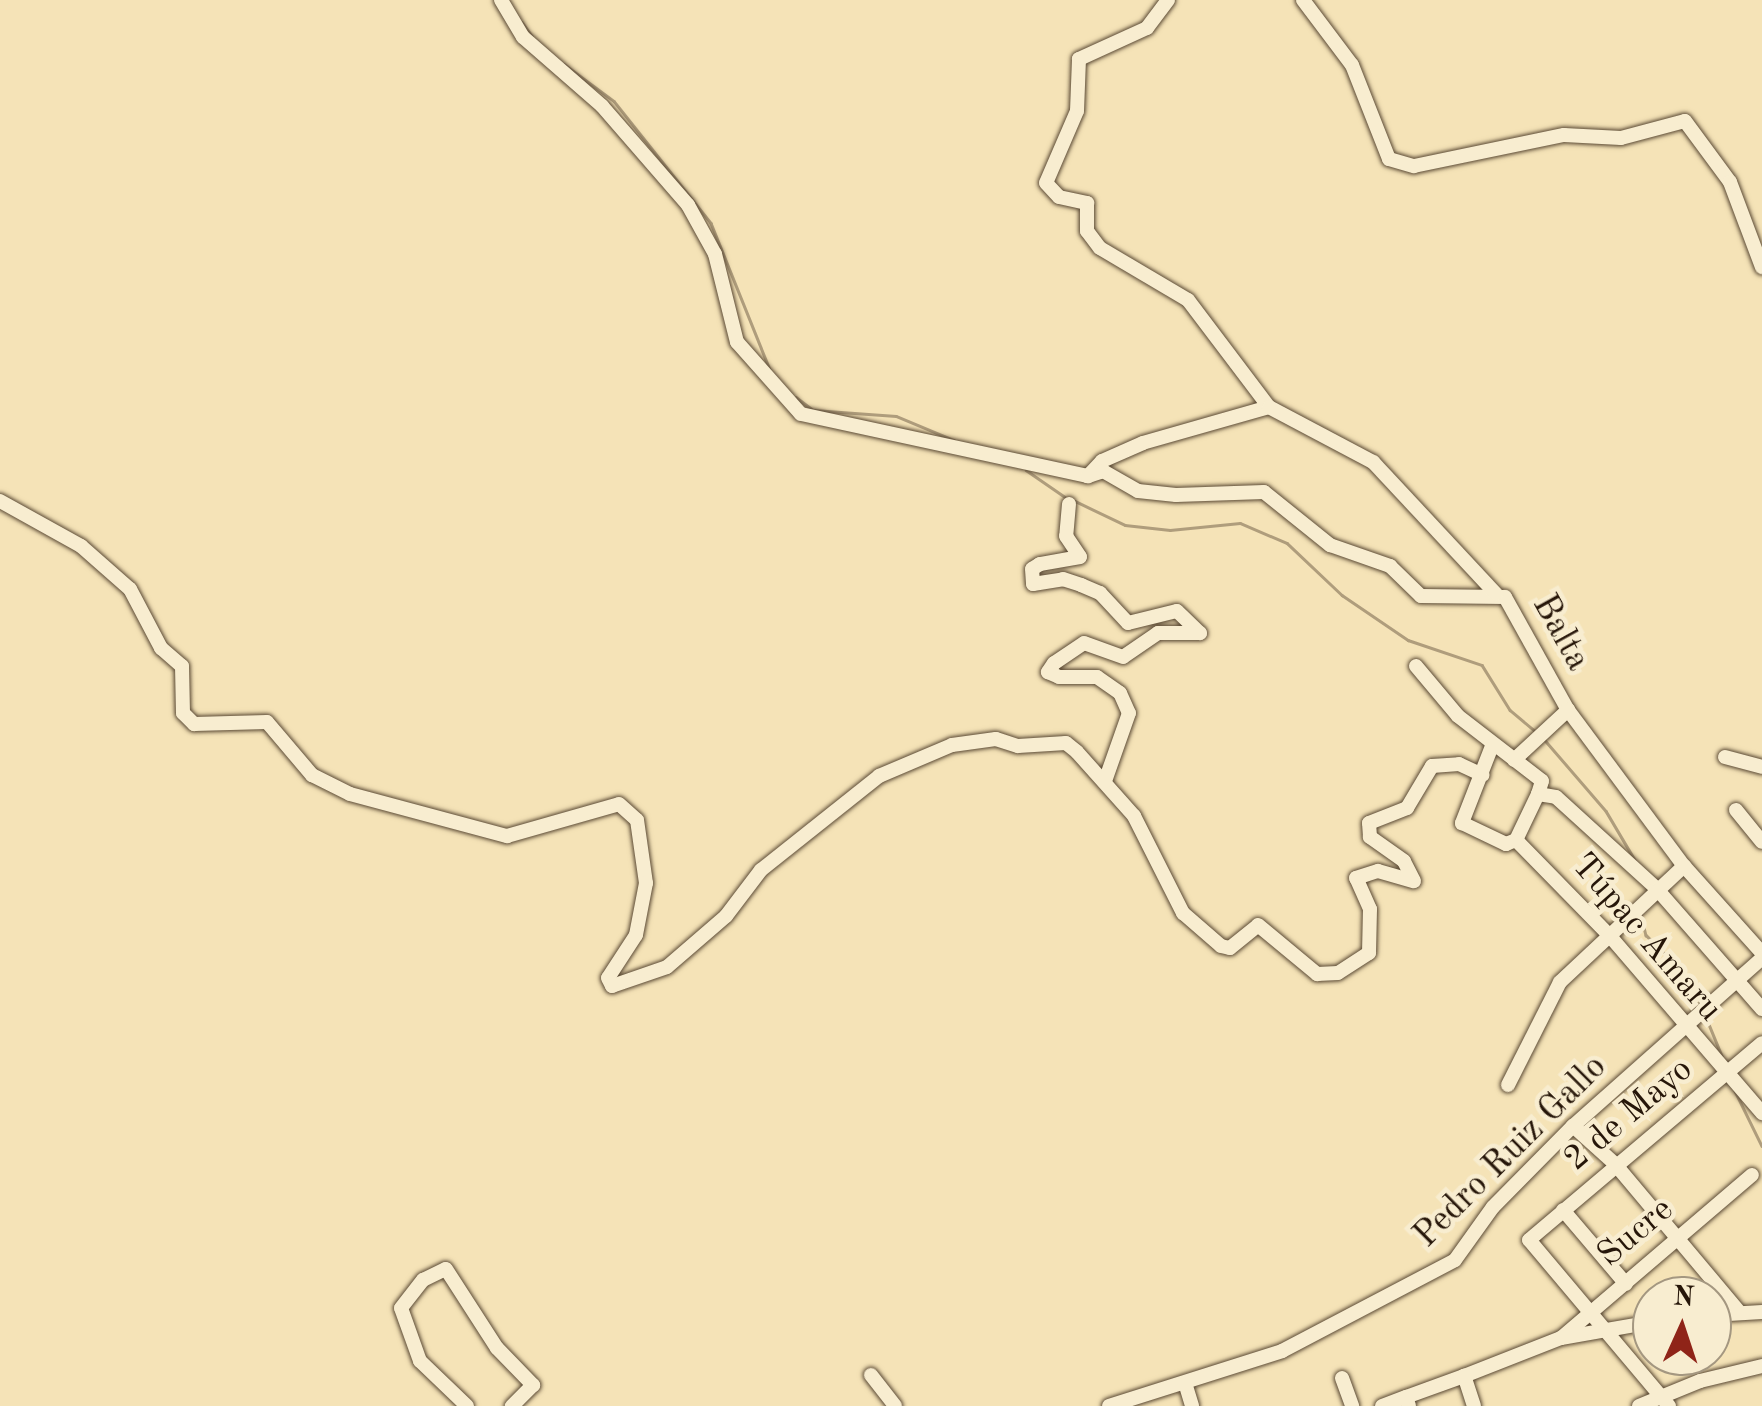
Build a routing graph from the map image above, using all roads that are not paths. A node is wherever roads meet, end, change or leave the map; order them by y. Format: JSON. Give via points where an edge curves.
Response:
{"nodes":[{"id":1,"x":501,"y":0,"type":"edge"},
{"id":2,"x":1168,"y":0,"type":"edge"},
{"id":3,"x":1303,"y":0,"type":"edge"},
{"id":4,"x":1762,"y":267,"type":"edge"},
{"id":5,"x":1269,"y":407,"type":"junction"},
{"id":6,"x":1096,"y":473,"type":"junction"},
{"id":7,"x":0,"y":502,"type":"edge"},
{"id":8,"x":1069,"y":504,"type":"dead end"},
{"id":9,"x":1496,"y":594,"type":"junction"},
{"id":10,"x":1416,"y":666,"type":"dead end"},
{"id":11,"x":1568,"y":710,"type":"junction"},
{"id":12,"x":1492,"y":746,"type":"junction"},
{"id":13,"x":1725,"y":757,"type":"dead end"},
{"id":14,"x":1514,"y":760,"type":"junction"},
{"id":15,"x":1762,"y":767,"type":"edge"},
{"id":16,"x":1483,"y":775,"type":"junction"},
{"id":17,"x":1106,"y":781,"type":"junction"},
{"id":18,"x":1538,"y":794,"type":"junction"},
{"id":19,"x":1736,"y":810,"type":"dead end"},
{"id":20,"x":1516,"y":840,"type":"junction"},
{"id":21,"x":1762,"y":842,"type":"edge"},
{"id":22,"x":1684,"y":866,"type":"junction"},
{"id":23,"x":1656,"y":888,"type":"junction"},
{"id":24,"x":1609,"y":935,"type":"junction"},
{"id":25,"x":1762,"y":956,"type":"edge"},
{"id":26,"x":1737,"y":979,"type":"junction"},
{"id":27,"x":1762,"y":1009,"type":"edge"},
{"id":28,"x":1686,"y":1025,"type":"junction"},
{"id":29,"x":1762,"y":1044,"type":"edge"},
{"id":30,"x":1726,"y":1074,"type":"junction"},
{"id":31,"x":1508,"y":1086,"type":"dead end"},
{"id":32,"x":1762,"y":1113,"type":"edge"},
{"id":33,"x":1573,"y":1126,"type":"junction"},
{"id":34,"x":1615,"y":1164,"type":"junction"},
{"id":35,"x":1752,"y":1175,"type":"dead end"},
{"id":36,"x":1564,"y":1210,"type":"junction"},
{"id":37,"x":1676,"y":1240,"type":"junction"},
{"id":38,"x":1626,"y":1284,"type":"junction"},
{"id":39,"x":1589,"y":1310,"type":"junction"},
{"id":40,"x":1762,"y":1312,"type":"edge"},
{"id":41,"x":1740,"y":1313,"type":"junction"},
{"id":42,"x":1732,"y":1314,"type":"edge"},
{"id":43,"x":1632,"y":1326,"type":"edge"},
{"id":44,"x":1604,"y":1331,"type":"junction"},
{"id":45,"x":1561,"y":1338,"type":"junction"},
{"id":46,"x":1762,"y":1366,"type":"edge"},
{"id":47,"x":871,"y":1375,"type":"dead end"},
{"id":48,"x":1464,"y":1376,"type":"junction"},
{"id":49,"x":1342,"y":1378,"type":"dead end"},
{"id":50,"x":1186,"y":1386,"type":"junction"},
{"id":51,"x":1666,"y":1400,"type":"edge"},
{"id":52,"x":1408,"y":1401,"type":"edge"},
{"id":53,"x":467,"y":1406,"type":"edge"},
{"id":54,"x":512,"y":1406,"type":"edge"},
{"id":55,"x":896,"y":1406,"type":"edge"},
{"id":56,"x":1109,"y":1406,"type":"edge"},
{"id":57,"x":1192,"y":1406,"type":"edge"},
{"id":58,"x":1352,"y":1406,"type":"edge"},
{"id":59,"x":1382,"y":1406,"type":"edge"},
{"id":60,"x":1474,"y":1406,"type":"edge"},
{"id":61,"x":1639,"y":1406,"type":"edge"}],
"edges":[{"from":1,"to":6,"type":"street","name":"Balta","via":[[523,37],[602,106],[688,205],[715,254],[738,342],[783,399],[823,420],[851,421],[1043,470]]},
{"from":2,"to":5,"type":"street","via":[[1147,28],[1080,60],[1077,111],[1046,182],[1059,197],[1087,203],[1087,231],[1100,248],[1188,300]]},
{"from":3,"to":4,"type":"street","via":[[1352,66],[1389,160],[1414,166],[1564,135],[1621,138],[1686,121],[1730,182]]},
{"from":5,"to":6,"type":"street","via":[[1142,443],[1102,461]]},
{"from":5,"to":9,"type":"street","via":[[1373,462]]},
{"from":6,"to":9,"type":"street","name":"Balta","via":[[1138,491],[1264,492],[1330,544],[1390,566],[1421,596]]},
{"from":7,"to":17,"type":"street","via":[[81,546],[130,589],[161,648],[182,666],[183,712],[194,724],[267,722],[312,775],[350,794],[486,832],[516,837],[576,812],[619,804],[637,820],[646,883],[636,935],[608,978],[612,986],[667,967],[816,824],[879,776],[923,755],[996,739],[1018,746],[1066,743]]},
{"from":8,"to":17,"type":"street","via":[[1066,536],[1080,556],[1040,564],[1032,569],[1033,584],[1082,584],[1100,593],[1128,624],[1176,611],[1200,633],[1158,632],[1123,657],[1084,643],[1048,672],[1097,677],[1120,692],[1130,713]]},
{"from":9,"to":11,"type":"street","name":"Balta","via":[[1505,598]]},
{"from":10,"to":12,"type":"street"},
{"from":11,"to":14,"type":"street"},
{"from":11,"to":22,"type":"street","name":"Balta"},
{"from":12,"to":14,"type":"street"},
{"from":12,"to":16,"type":"street"},
{"from":13,"to":15,"type":"street"},
{"from":14,"to":18,"type":"street","via":[[1542,781]]},
{"from":16,"to":17,"type":"street","via":[[1459,764],[1432,766],[1407,808],[1369,823],[1370,837],[1404,861],[1414,881],[1378,872],[1356,878],[1370,910],[1369,954],[1324,975],[1258,924],[1226,948],[1191,921],[1134,816]]},
{"from":16,"to":20,"type":"street","via":[[1462,823],[1506,844]]},
{"from":18,"to":20,"type":"street"},
{"from":18,"to":23,"type":"street","via":[[1556,797]]},
{"from":19,"to":21,"type":"street"},
{"from":20,"to":24,"type":"street","name":"Túpac Amaru"},
{"from":22,"to":23,"type":"street"},
{"from":22,"to":25,"type":"street","name":"Balta"},
{"from":23,"to":24,"type":"street"},
{"from":23,"to":26,"type":"street"},
{"from":24,"to":28,"type":"street","name":"Túpac Amaru"},
{"from":24,"to":31,"type":"street","via":[[1549,1000]]},
{"from":25,"to":26,"type":"street","name":"Pedro Ruiz Gallo"},
{"from":26,"to":27,"type":"street"},
{"from":26,"to":28,"type":"street","name":"Pedro Ruiz Gallo"},
{"from":28,"to":30,"type":"street","name":"Túpac Amaru"},
{"from":28,"to":33,"type":"street","name":"Pedro Ruiz Gallo"},
{"from":29,"to":30,"type":"street","name":"2 de Mayo"},
{"from":30,"to":32,"type":"street","name":"Túpac Amaru"},
{"from":30,"to":34,"type":"street","name":"2 de Mayo"},
{"from":33,"to":34,"type":"street"},
{"from":33,"to":50,"type":"street","name":"Pedro Ruiz Gallo","via":[[1440,1270],[1303,1342],[1212,1370]]},
{"from":34,"to":36,"type":"street","name":"2 de Mayo"},
{"from":34,"to":37,"type":"street"},
{"from":35,"to":37,"type":"street","name":"Sucre"},
{"from":36,"to":38,"type":"street"},
{"from":36,"to":39,"type":"street","name":"2 de Mayo","via":[[1529,1244]]},
{"from":37,"to":38,"type":"street","name":"Sucre"},
{"from":37,"to":41,"type":"street"},
{"from":38,"to":39,"type":"street","name":"Sucre"},
{"from":39,"to":44,"type":"street"},
{"from":39,"to":45,"type":"street","name":"Sucre"},
{"from":40,"to":41,"type":"street"},
{"from":41,"to":42,"type":"street"},
{"from":43,"to":44,"type":"street"},
{"from":44,"to":45,"type":"street"},
{"from":44,"to":51,"type":"street"},
{"from":45,"to":48,"type":"street"},
{"from":46,"to":51,"type":"street"},
{"from":47,"to":55,"type":"street"},
{"from":48,"to":52,"type":"street"},
{"from":48,"to":60,"type":"street"},
{"from":49,"to":58,"type":"street"},
{"from":50,"to":56,"type":"street","name":"Pedro Ruiz Gallo"},
{"from":50,"to":57,"type":"street"},
{"from":51,"to":61,"type":"street"},
{"from":52,"to":59,"type":"street"},
{"from":53,"to":54,"type":"street","via":[[420,1361],[401,1308],[423,1280],[446,1269],[497,1348],[534,1384]]}]}
